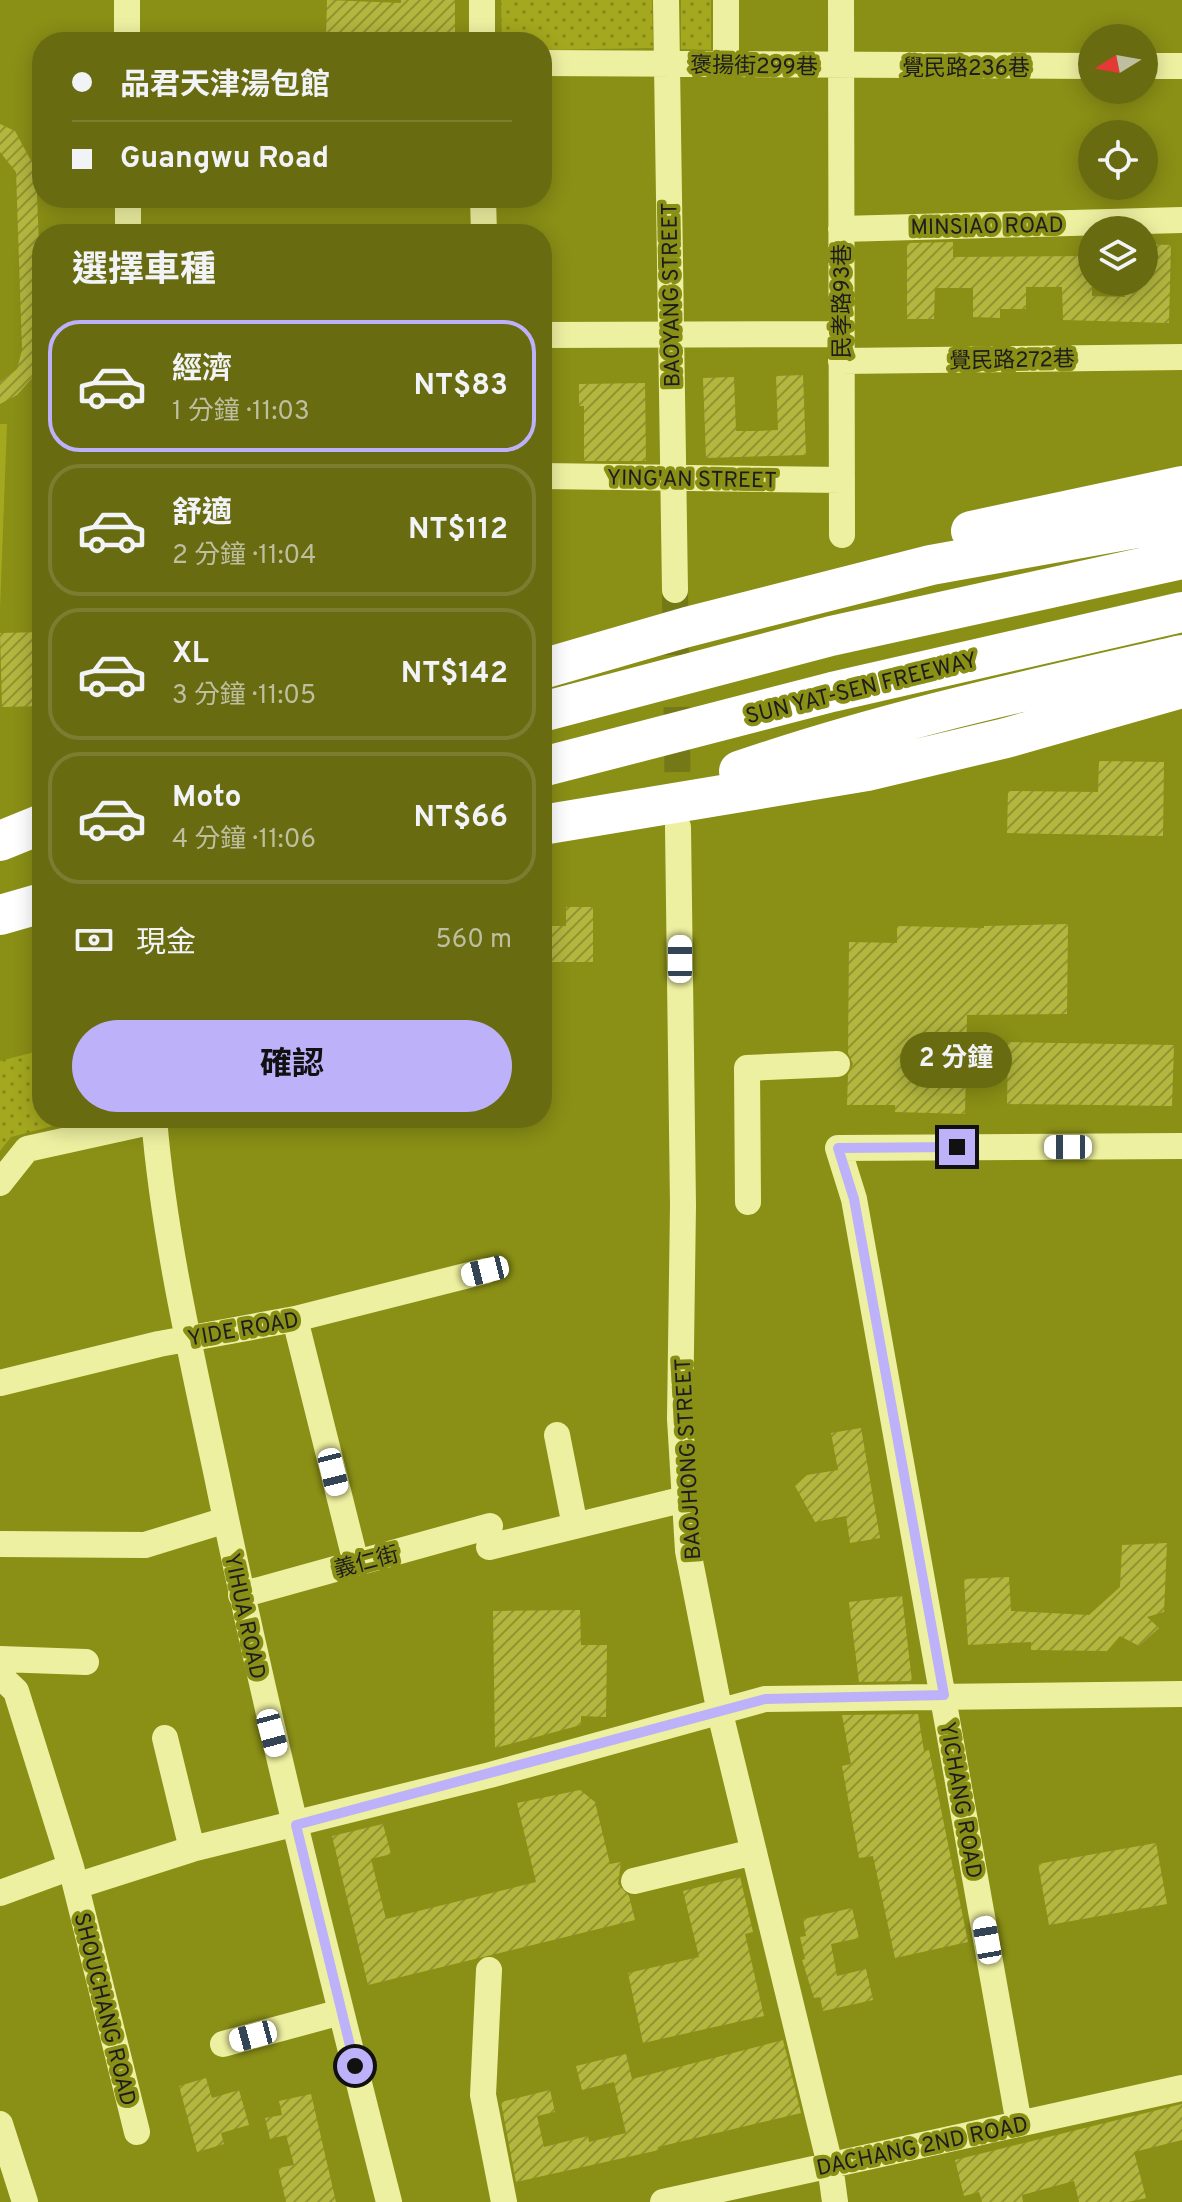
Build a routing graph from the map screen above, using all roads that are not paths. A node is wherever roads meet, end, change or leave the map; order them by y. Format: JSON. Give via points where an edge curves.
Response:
{"nodes":[{"id":1,"x":127,"y":0,"type":"edge"},
{"id":2,"x":482,"y":0,"type":"edge"},
{"id":3,"x":666,"y":0,"type":"edge"},
{"id":4,"x":726,"y":0,"type":"edge"},
{"id":5,"x":841,"y":0,"type":"edge"},
{"id":6,"x":127,"y":32,"type":"edge"},
{"id":7,"x":482,"y":32,"type":"edge"},
{"id":8,"x":552,"y":63,"type":"edge"},
{"id":9,"x":667,"y":64,"type":"junction"},
{"id":10,"x":726,"y":65,"type":"junction"},
{"id":11,"x":1078,"y":66,"type":"edge"},
{"id":12,"x":1158,"y":66,"type":"edge"},
{"id":13,"x":1182,"y":66,"type":"edge"},
{"id":14,"x":841,"y":67,"type":"junction"},
{"id":15,"x":1182,"y":220,"type":"edge"},
{"id":16,"x":841,"y":229,"type":"junction"},
{"id":17,"x":841,"y":334,"type":"junction"},
{"id":18,"x":552,"y":335,"type":"edge"},
{"id":19,"x":671,"y":335,"type":"junction"},
{"id":20,"x":1182,"y":357,"type":"edge"},
{"id":21,"x":841,"y":361,"type":"junction"},
{"id":22,"x":552,"y":476,"type":"edge"},
{"id":23,"x":672,"y":478,"type":"junction"},
{"id":24,"x":842,"y":480,"type":"junction"},
{"id":25,"x":1170,"y":524,"type":"edge"},
{"id":26,"x":842,"y":535,"type":"dead end"},
{"id":27,"x":681,"y":608,"type":"junction"},
{"id":28,"x":1171,"y":614,"type":"edge"},
{"id":29,"x":552,"y":665,"type":"edge"},
{"id":30,"x":1171,"y":674,"type":"edge"},
{"id":31,"x":552,"y":709,"type":"edge"},
{"id":32,"x":552,"y":764,"type":"edge"},
{"id":33,"x":552,"y":823,"type":"edge"},
{"id":34,"x":32,"y":828,"type":"edge"},
{"id":35,"x":677,"y":836,"type":"tunnel mouth"},
{"id":36,"x":0,"y":841,"type":"edge"},
{"id":37,"x":32,"y":853,"type":"edge"},
{"id":38,"x":0,"y":862,"type":"edge"},
{"id":39,"x":32,"y":906,"type":"edge"},
{"id":40,"x":0,"y":915,"type":"edge"},
{"id":41,"x":32,"y":930,"type":"edge"},
{"id":42,"x":0,"y":935,"type":"edge"},
{"id":43,"x":837,"y":1064,"type":"dead end"},
{"id":44,"x":116,"y":1128,"type":"edge"},
{"id":45,"x":155,"y":1128,"type":"edge"},
{"id":46,"x":1182,"y":1146,"type":"edge"},
{"id":47,"x":0,"y":1183,"type":"edge"},
{"id":48,"x":748,"y":1202,"type":"dead end"},
{"id":49,"x":485,"y":1271,"type":"dead end"},
{"id":50,"x":295,"y":1319,"type":"junction"},
{"id":51,"x":188,"y":1338,"type":"junction"},
{"id":52,"x":0,"y":1383,"type":"edge"},
{"id":53,"x":557,"y":1435,"type":"dead end"},
{"id":54,"x":685,"y":1499,"type":"junction"},
{"id":55,"x":226,"y":1520,"type":"junction"},
{"id":56,"x":575,"y":1526,"type":"junction"},
{"id":57,"x":0,"y":1544,"type":"edge"},
{"id":58,"x":356,"y":1563,"type":"junction"},
{"id":59,"x":241,"y":1595,"type":"junction"},
{"id":60,"x":0,"y":1659,"type":"edge"},
{"id":61,"x":86,"y":1662,"type":"dead end"},
{"id":62,"x":0,"y":1676,"type":"edge"},
{"id":63,"x":1182,"y":1694,"type":"edge"},
{"id":64,"x":944,"y":1695,"type":"junction"},
{"id":65,"x":720,"y":1713,"type":"junction"},
{"id":66,"x":165,"y":1738,"type":"dead end"},
{"id":67,"x":296,"y":1825,"type":"junction"},
{"id":68,"x":192,"y":1849,"type":"junction"},
{"id":69,"x":754,"y":1852,"type":"junction"},
{"id":70,"x":73,"y":1876,"type":"junction"},
{"id":71,"x":634,"y":1881,"type":"dead end"},
{"id":72,"x":0,"y":1893,"type":"edge"},
{"id":73,"x":489,"y":1970,"type":"dead end"},
{"id":74,"x":341,"y":2012,"type":"junction"},
{"id":75,"x":223,"y":2044,"type":"dead end"},
{"id":76,"x":1182,"y":2088,"type":"edge"},
{"id":77,"x":0,"y":2124,"type":"edge"},
{"id":78,"x":1019,"y":2124,"type":"junction"},
{"id":79,"x":137,"y":2132,"type":"dead end"},
{"id":80,"x":830,"y":2165,"type":"junction"},
{"id":81,"x":25,"y":2202,"type":"edge"},
{"id":82,"x":389,"y":2202,"type":"edge"},
{"id":83,"x":504,"y":2202,"type":"edge"},
{"id":84,"x":663,"y":2202,"type":"edge"},
{"id":85,"x":835,"y":2202,"type":"edge"}],
"edges":[{"from":1,"to":6,"type":"street"},
{"from":2,"to":7,"type":"street"},
{"from":3,"to":9,"type":"street","name":"BAOYANG STREET"},
{"from":4,"to":10,"type":"street"},
{"from":5,"to":14,"type":"street","name":"民孝路93巷"},
{"from":8,"to":9,"type":"street","name":"褒揚街299巷"},
{"from":9,"to":10,"type":"street","name":"褒揚街299巷"},
{"from":9,"to":19,"type":"street","name":"BAOYANG STREET"},
{"from":10,"to":14,"type":"street","name":"褒揚街299巷"},
{"from":11,"to":14,"type":"street","name":"覺民路236巷"},
{"from":12,"to":13,"type":"street"},
{"from":14,"to":16,"type":"street","name":"民孝路93巷"},
{"from":15,"to":16,"type":"street","name":"MINSIAO ROAD"},
{"from":16,"to":17,"type":"street","name":"民孝路93巷"},
{"from":17,"to":19,"type":"street"},
{"from":17,"to":21,"type":"street","name":"民孝路93巷"},
{"from":18,"to":19,"type":"street"},
{"from":19,"to":23,"type":"street","name":"BAOYANG STREET"},
{"from":20,"to":21,"type":"street","name":"覺民路272巷"},
{"from":21,"to":24,"type":"street","name":"民孝路93巷"},
{"from":22,"to":23,"type":"street","name":"YING'AN STREET"},
{"from":23,"to":24,"type":"street","name":"YING'AN STREET"},
{"from":23,"to":27,"type":"street","name":"BAOYANG STREET"},
{"from":24,"to":26,"type":"street","name":"民孝路93巷"},
{"from":25,"to":27,"type":"highway","via":[[911,545]]},
{"from":25,"to":31,"type":"highway","via":[[831,636]]},
{"from":27,"to":29,"type":"highway"},
{"from":28,"to":32,"type":"highway","name":"SUN YAT-SEN FREEWAY","via":[[832,692]]},
{"from":30,"to":33,"type":"highway","via":[[1006,738],[867,771]]},
{"from":34,"to":36,"type":"highway"},
{"from":35,"to":54,"type":"street","name":"BAOJHONG STREET","via":[[683,1205],[680,1419]]},
{"from":37,"to":38,"type":"highway"},
{"from":39,"to":40,"type":"highway"},
{"from":41,"to":42,"type":"highway"},
{"from":43,"to":48,"type":"street","via":[[747,1068]]},
{"from":44,"to":47,"type":"street","via":[[27,1149]]},
{"from":45,"to":51,"type":"street","name":"YIHUA ROAD"},
{"from":46,"to":64,"type":"street","name":"YICHANG ROAD","via":[[838,1148],[854,1199]]},
{"from":49,"to":50,"type":"street","name":"YIDE ROAD"},
{"from":50,"to":51,"type":"street","name":"YIDE ROAD"},
{"from":50,"to":58,"type":"street"},
{"from":51,"to":52,"type":"street","name":"YIDE ROAD"},
{"from":51,"to":55,"type":"street","name":"YIHUA ROAD"},
{"from":53,"to":56,"type":"street"},
{"from":54,"to":56,"type":"street","name":"義仁街"},
{"from":54,"to":65,"type":"street","name":"BAOJHONG STREET","via":[[688,1551]]},
{"from":55,"to":57,"type":"street","via":[[145,1545]]},
{"from":55,"to":59,"type":"street","name":"YIHUA ROAD"},
{"from":56,"to":58,"type":"street","name":"義仁街"},
{"from":58,"to":59,"type":"street","name":"義仁街"},
{"from":59,"to":67,"type":"street","name":"YIHUA ROAD"},
{"from":60,"to":61,"type":"street"},
{"from":62,"to":70,"type":"street","name":"SHOUCHANG ROAD","via":[[16,1691]]},
{"from":63,"to":64,"type":"street","name":"SHOUCHANG ROAD"},
{"from":64,"to":65,"type":"street","name":"SHOUCHANG ROAD","via":[[765,1699]]},
{"from":64,"to":78,"type":"street","name":"YICHANG ROAD"},
{"from":65,"to":67,"type":"street","name":"SHOUCHANG ROAD"},
{"from":65,"to":69,"type":"street","name":"BAOJHONG STREET"},
{"from":66,"to":68,"type":"street"},
{"from":67,"to":68,"type":"street","name":"SHOUCHANG ROAD"},
{"from":67,"to":74,"type":"street","name":"YIHUA ROAD"},
{"from":68,"to":70,"type":"street","name":"SHOUCHANG ROAD"},
{"from":69,"to":71,"type":"street"},
{"from":69,"to":80,"type":"street","name":"BAOJHONG STREET"},
{"from":70,"to":72,"type":"street"},
{"from":70,"to":79,"type":"street","name":"SHOUCHANG ROAD"},
{"from":73,"to":83,"type":"street","via":[[483,2095]]},
{"from":74,"to":75,"type":"street"},
{"from":74,"to":82,"type":"street","name":"YIHUA ROAD"},
{"from":76,"to":78,"type":"street","name":"DACHANG 2ND ROAD"},
{"from":77,"to":81,"type":"street"},
{"from":78,"to":80,"type":"street","name":"DACHANG 2ND ROAD"},
{"from":80,"to":84,"type":"street","name":"DACHANG 2ND ROAD"},
{"from":80,"to":85,"type":"street","name":"BAOJHONG STREET"}]}
